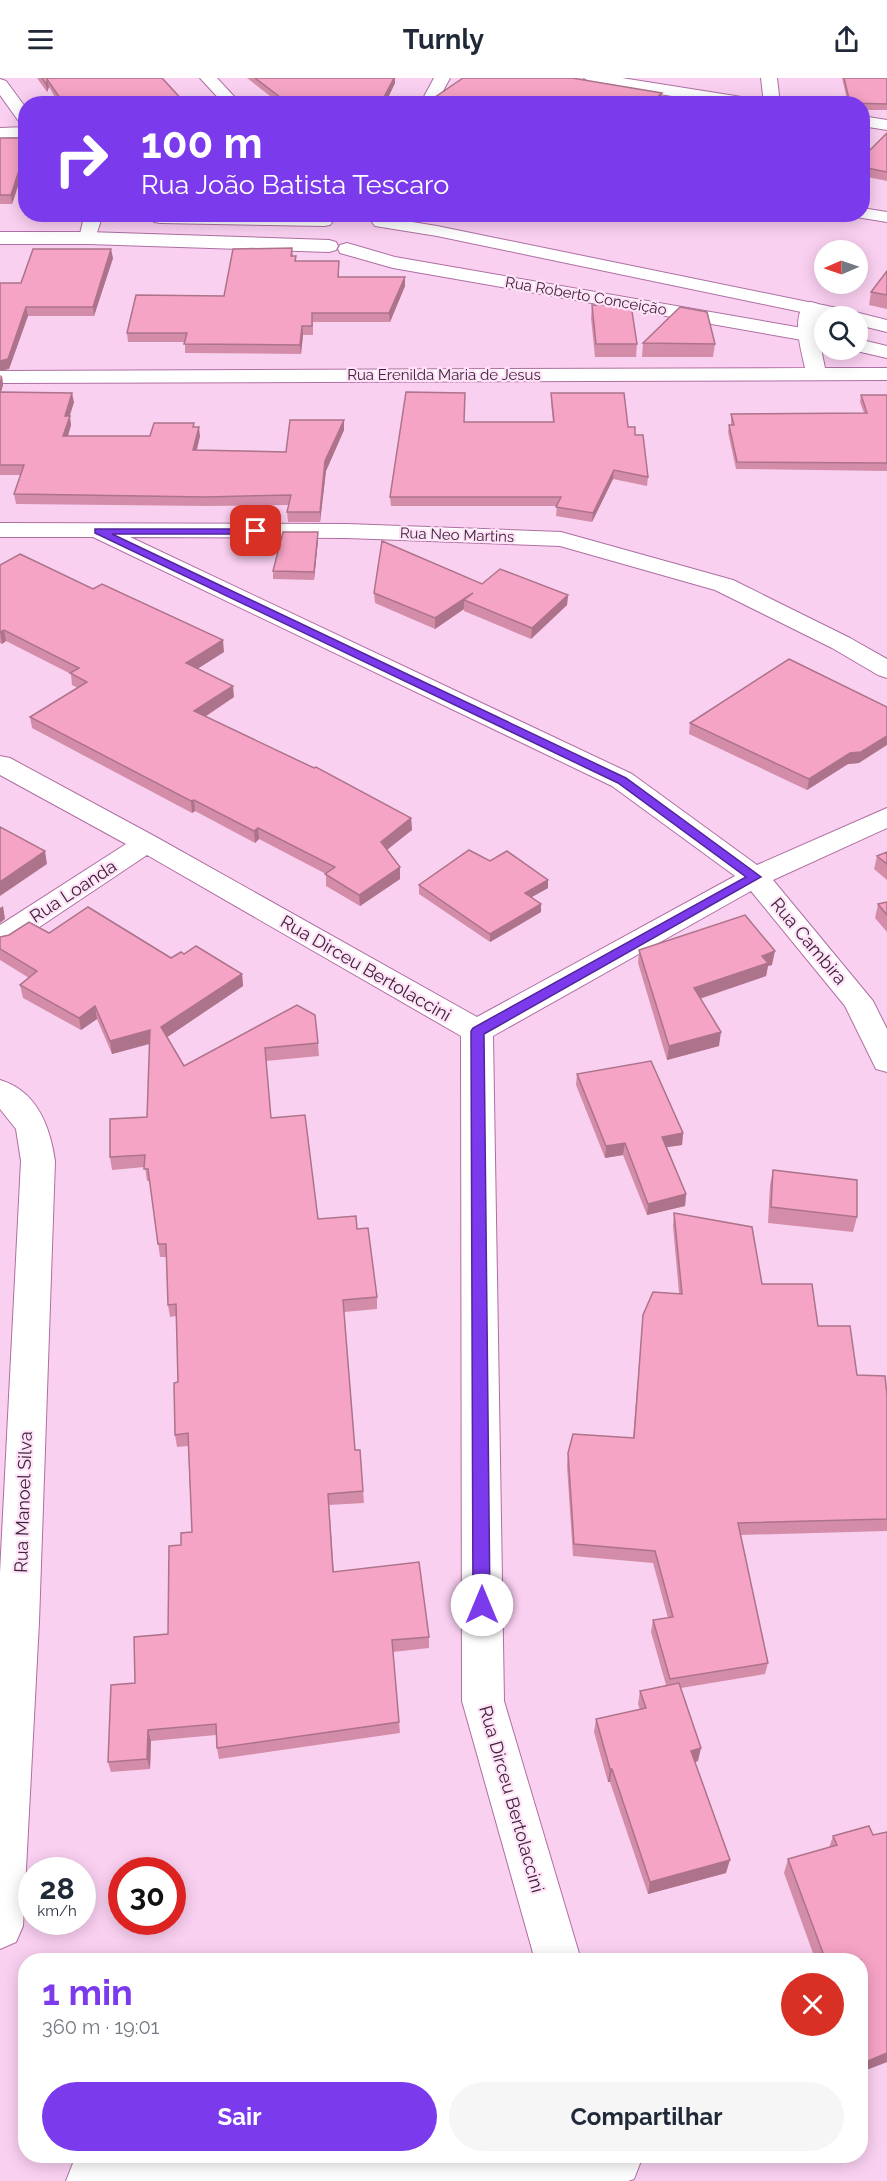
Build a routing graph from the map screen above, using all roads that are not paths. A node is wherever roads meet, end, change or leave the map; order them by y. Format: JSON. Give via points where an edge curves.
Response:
{"nodes":[{"id":1,"x":208,"y":78,"type":"edge"},
{"id":2,"x":592,"y":78,"type":"edge"},
{"id":3,"x":769,"y":78,"type":"edge"},
{"id":4,"x":438,"y":80,"type":"edge"},
{"id":5,"x":0,"y":84,"type":"edge"},
{"id":6,"x":225,"y":96,"type":"edge"},
{"id":7,"x":431,"y":96,"type":"edge"},
{"id":8,"x":704,"y":96,"type":"edge"},
{"id":9,"x":771,"y":96,"type":"edge"},
{"id":10,"x":18,"y":109,"type":"edge"},
{"id":11,"x":870,"y":122,"type":"edge"},
{"id":12,"x":887,"y":125,"type":"edge"},
{"id":13,"x":18,"y":132,"type":"edge"},
{"id":14,"x":0,"y":133,"type":"edge"},
{"id":15,"x":870,"y":214,"type":"edge"},
{"id":16,"x":887,"y":217,"type":"edge"},
{"id":17,"x":91,"y":222,"type":"edge"},
{"id":18,"x":324,"y":222,"type":"edge"},
{"id":19,"x":381,"y":222,"type":"joint"},
{"id":20,"x":0,"y":238,"type":"edge"},
{"id":21,"x":88,"y":238,"type":"junction"},
{"id":22,"x":338,"y":247,"type":"junction"},
{"id":23,"x":588,"y":263,"type":"junction"},
{"id":24,"x":557,"y":291,"type":"junction"},
{"id":25,"x":811,"y":308,"type":"junction"},
{"id":26,"x":814,"y":309,"type":"edge"},
{"id":27,"x":868,"y":321,"type":"edge"},
{"id":28,"x":814,"y":325,"type":"edge"},
{"id":29,"x":887,"y":326,"type":"edge"},
{"id":30,"x":814,"y":336,"type":"edge"},
{"id":31,"x":868,"y":347,"type":"edge"},
{"id":32,"x":887,"y":352,"type":"edge"},
{"id":33,"x":816,"y":360,"type":"edge"},
{"id":34,"x":816,"y":374,"type":"junction"},
{"id":35,"x":887,"y":374,"type":"edge"},
{"id":36,"x":0,"y":377,"type":"edge"},
{"id":37,"x":0,"y":530,"type":"edge"},
{"id":38,"x":98,"y":531,"type":"junction"},
{"id":39,"x":887,"y":670,"type":"edge"},
{"id":40,"x":0,"y":764,"type":"edge"},
{"id":41,"x":887,"y":817,"type":"edge"},
{"id":42,"x":146,"y":843,"type":"junction"},
{"id":43,"x":755,"y":877,"type":"junction"},
{"id":44,"x":0,"y":939,"type":"edge"},
{"id":45,"x":477,"y":1031,"type":"junction"},
{"id":46,"x":887,"y":1061,"type":"edge"},
{"id":47,"x":0,"y":1092,"type":"edge"},
{"id":48,"x":9,"y":1623,"type":"edge"},
{"id":49,"x":0,"y":1926,"type":"edge"},
{"id":50,"x":556,"y":1953,"type":"edge"},
{"id":51,"x":619,"y":2166,"type":"edge"},
{"id":52,"x":91,"y":2181,"type":"edge"}],
"edges":[{"from":1,"to":6,"type":"street"},
{"from":2,"to":8,"type":"street"},
{"from":3,"to":9,"type":"street"},
{"from":4,"to":7,"type":"street"},
{"from":5,"to":10,"type":"street"},
{"from":11,"to":12,"type":"street"},
{"from":13,"to":14,"type":"street"},
{"from":15,"to":16,"type":"street"},
{"from":17,"to":21,"type":"street"},
{"from":18,"to":22,"type":"street","via":[[311,228],[310,236],[317,242]]},
{"from":19,"to":22,"type":"street","via":[[389,232],[384,240],[372,246]]},
{"from":19,"to":23,"type":"street","name":"Rua Roberto Conceição"},
{"from":20,"to":21,"type":"street","name":"Rua Roberto Conceição"},
{"from":21,"to":22,"type":"street","name":"Rua Roberto Conceição"},
{"from":22,"to":24,"type":"street","name":"Rua Roberto Conceição","via":[[393,262]]},
{"from":23,"to":24,"type":"street"},
{"from":23,"to":25,"type":"street","name":"Rua Roberto Conceição"},
{"from":24,"to":30,"type":"street","name":"Rua Roberto Conceição"},
{"from":25,"to":26,"type":"street","name":"Rua Roberto Conceição"},
{"from":25,"to":28,"type":"street"},
{"from":27,"to":29,"type":"street"},
{"from":31,"to":32,"type":"street"},
{"from":33,"to":34,"type":"street"},
{"from":34,"to":35,"type":"street","name":"Rua Erenilda Maria de Jesus"},
{"from":34,"to":36,"type":"street","name":"Rua Erenilda Maria de Jesus"},
{"from":37,"to":38,"type":"street","name":"Rua Neo Martins"},
{"from":38,"to":39,"type":"street","name":"Rua Neo Martins","via":[[347,531],[561,539],[724,585]]},
{"from":38,"to":43,"type":"street","name":"Rua Cambira","via":[[622,780]]},
{"from":40,"to":42,"type":"street","name":"Rua Dirceu Bertolaccini"},
{"from":41,"to":43,"type":"street"},
{"from":42,"to":44,"type":"street","name":"Rua Loanda"},
{"from":42,"to":45,"type":"street","name":"Rua Dirceu Bertolaccini"},
{"from":43,"to":45,"type":"street"},
{"from":43,"to":46,"type":"street","name":"Rua Cambira","via":[[858,1000]]},
{"from":45,"to":50,"type":"street","name":"Rua Dirceu Bertolaccini","via":[[483,1701]]},
{"from":47,"to":48,"type":"street","name":"Rua Manoel Silva","via":[[29,1118],[35,1132],[38,1161]]},
{"from":48,"to":49,"type":"street","name":"Rua Manoel Silva"},
{"from":51,"to":52,"type":"street"}]}
